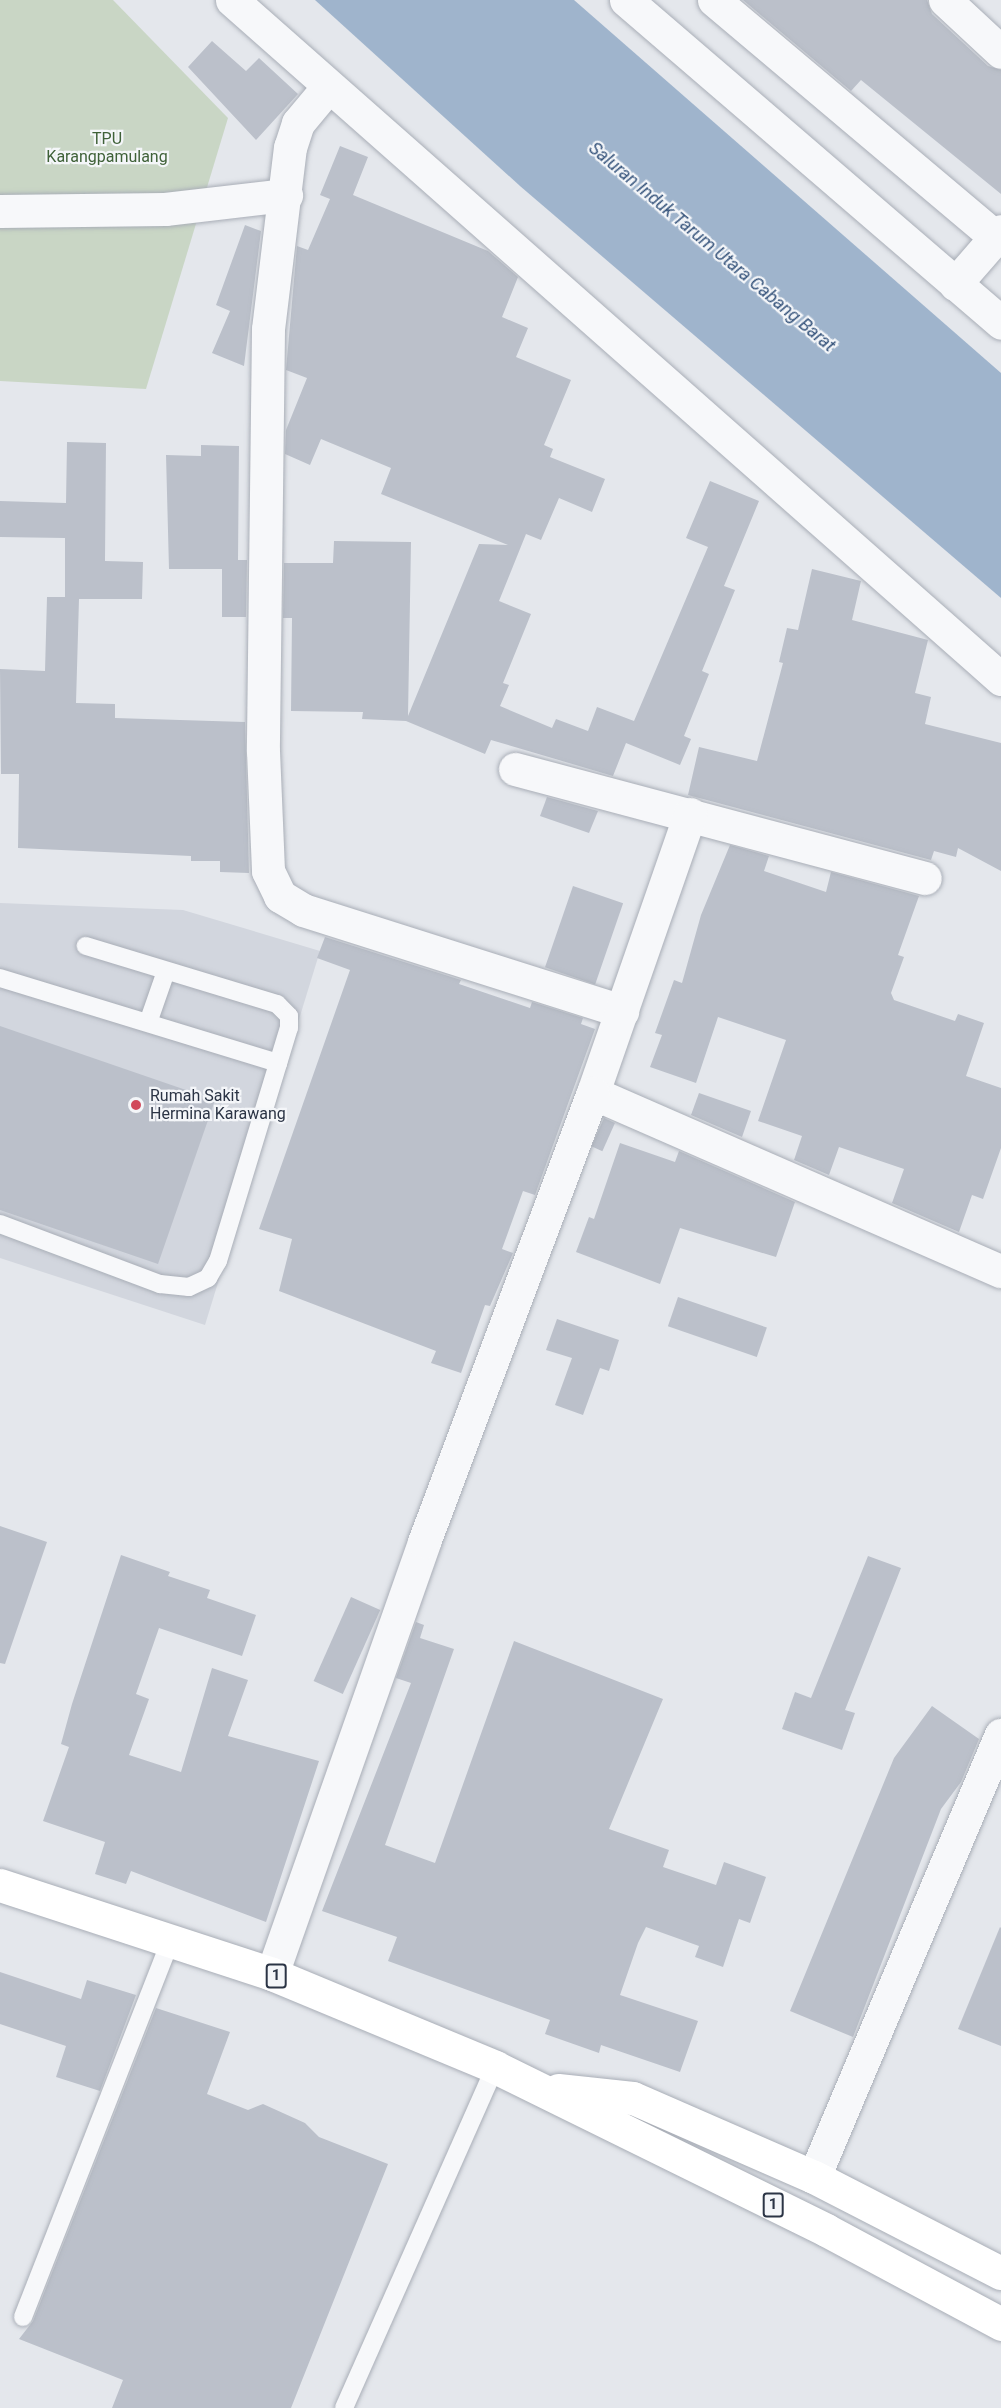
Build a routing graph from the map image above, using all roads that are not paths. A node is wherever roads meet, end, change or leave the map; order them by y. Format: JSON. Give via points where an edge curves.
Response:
{"nodes":[{"id":1,"x":232,"y":0,"type":"edge"},
{"id":2,"x":626,"y":0,"type":"edge"},
{"id":3,"x":714,"y":0,"type":"edge"},
{"id":4,"x":945,"y":0,"type":"edge"},
{"id":5,"x":1001,"y":52,"type":"edge"},
{"id":6,"x":328,"y":87,"type":"junction"},
{"id":7,"x":286,"y":195,"type":"junction"},
{"id":8,"x":0,"y":211,"type":"edge"},
{"id":9,"x":998,"y":234,"type":"edge"},
{"id":10,"x":956,"y":284,"type":"junction"},
{"id":11,"x":1001,"y":323,"type":"edge"},
{"id":12,"x":1001,"y":679,"type":"edge"},
{"id":13,"x":515,"y":769,"type":"dead end"},
{"id":14,"x":690,"y":814,"type":"junction"},
{"id":15,"x":926,"y":878,"type":"dead end"},
{"id":16,"x":86,"y":946,"type":"dead end"},
{"id":17,"x":165,"y":974,"type":"junction"},
{"id":18,"x":0,"y":978,"type":"edge"},
{"id":19,"x":622,"y":1011,"type":"junction"},
{"id":20,"x":149,"y":1020,"type":"junction"},
{"id":21,"x":278,"y":1063,"type":"junction"},
{"id":22,"x":593,"y":1093,"type":"junction"},
{"id":23,"x":0,"y":1224,"type":"edge"},
{"id":24,"x":1001,"y":1271,"type":"edge"},
{"id":25,"x":1001,"y":1735,"type":"edge"},
{"id":26,"x":0,"y":1885,"type":"edge"},
{"id":27,"x":170,"y":1942,"type":"junction"},
{"id":28,"x":272,"y":1974,"type":"junction"},
{"id":29,"x":495,"y":2067,"type":"junction"},
{"id":30,"x":544,"y":2089,"type":"junction"},
{"id":31,"x":814,"y":2177,"type":"junction"},
{"id":32,"x":1001,"y":2273,"type":"edge"},
{"id":33,"x":23,"y":2317,"type":"dead end"},
{"id":34,"x":1001,"y":2324,"type":"edge"},
{"id":35,"x":344,"y":2408,"type":"edge"}],
"edges":[{"from":1,"to":6,"type":"street"},
{"from":2,"to":10,"type":"street"},
{"from":3,"to":9,"type":"street"},
{"from":4,"to":5,"type":"street"},
{"from":6,"to":7,"type":"street","via":[[298,123]]},
{"from":6,"to":12,"type":"street"},
{"from":7,"to":8,"type":"street","via":[[165,209]]},
{"from":7,"to":19,"type":"street","via":[[268,329],[263,751],[268,871],[280,896],[303,910]]},
{"from":9,"to":10,"type":"street"},
{"from":10,"to":11,"type":"street"},
{"from":13,"to":14,"type":"street"},
{"from":14,"to":15,"type":"street"},
{"from":14,"to":19,"type":"street"},
{"from":16,"to":17,"type":"lane"},
{"from":17,"to":20,"type":"lane"},
{"from":17,"to":21,"type":"lane","via":[[277,1004],[290,1016]]},
{"from":18,"to":20,"type":"lane"},
{"from":19,"to":22,"type":"street"},
{"from":20,"to":21,"type":"lane"},
{"from":21,"to":23,"type":"lane","via":[[218,1261],[208,1278],[189,1287],[160,1284]]},
{"from":22,"to":24,"type":"street"},
{"from":22,"to":28,"type":"street","via":[[424,1542]]},
{"from":25,"to":31,"type":"street"},
{"from":26,"to":27,"type":"main road","number":"1"},
{"from":27,"to":28,"type":"main road","number":"1"},
{"from":27,"to":33,"type":"lane"},
{"from":28,"to":29,"type":"main road","number":"1"},
{"from":29,"to":30,"type":"main road","number":"1"},
{"from":29,"to":35,"type":"lane"},
{"from":30,"to":31,"type":"main road","number":"1","via":[[633,2098]]},
{"from":30,"to":34,"type":"main road","number":"1"},
{"from":31,"to":32,"type":"main road","number":"1"}]}
